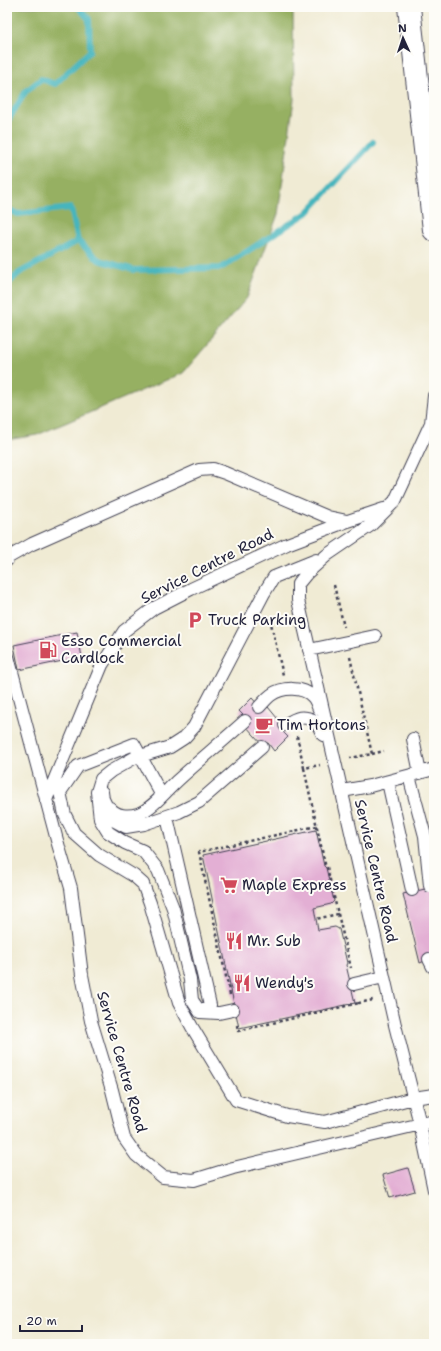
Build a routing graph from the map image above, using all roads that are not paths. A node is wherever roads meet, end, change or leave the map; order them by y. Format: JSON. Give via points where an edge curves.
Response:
{"nodes":[{"id":1,"x":409,"y":7,"type":"edge"},
{"id":2,"x":434,"y":230,"type":"edge"},
{"id":3,"x":434,"y":396,"type":"edge"},
{"id":4,"x":394,"y":501,"type":"junction"},
{"id":5,"x":348,"y":521,"type":"junction"},
{"id":6,"x":327,"y":555,"type":"junction"},
{"id":7,"x":7,"y":560,"type":"edge"},
{"id":8,"x":375,"y":636,"type":"dead end"},
{"id":9,"x":309,"y":650,"type":"junction"},
{"id":10,"x":7,"y":653,"type":"edge"},
{"id":11,"x":259,"y":707,"type":"dead end"},
{"id":12,"x":324,"y":718,"type":"junction"},
{"id":13,"x":245,"y":721,"type":"dead end"},
{"id":14,"x":285,"y":725,"type":"dead end"},
{"id":15,"x":413,"y":739,"type":"dead end"},
{"id":16,"x":262,"y":747,"type":"dead end"},
{"id":17,"x":332,"y":753,"type":"junction"},
{"id":18,"x":141,"y":756,"type":"junction"},
{"id":19,"x":434,"y":769,"type":"edge"},
{"id":20,"x":415,"y":775,"type":"junction"},
{"id":21,"x":101,"y":779,"type":"junction"},
{"id":22,"x":388,"y":782,"type":"junction"},
{"id":23,"x":342,"y":791,"type":"junction"},
{"id":24,"x":162,"y":796,"type":"junction"},
{"id":25,"x":103,"y":799,"type":"junction"},
{"id":26,"x":46,"y":800,"type":"junction"},
{"id":27,"x":167,"y":816,"type":"junction"},
{"id":28,"x":425,"y":836,"type":"junction"},
{"id":29,"x":434,"y":854,"type":"edge"},
{"id":30,"x":430,"y":886,"type":"dead end"},
{"id":31,"x":412,"y":890,"type":"dead end"},
{"id":32,"x":384,"y":977,"type":"junction"},
{"id":33,"x":354,"y":984,"type":"dead end"},
{"id":34,"x":233,"y":1010,"type":"road end"},
{"id":35,"x":200,"y":1012,"type":"junction"},
{"id":36,"x":434,"y":1095,"type":"edge"},
{"id":37,"x":413,"y":1098,"type":"junction"},
{"id":38,"x":434,"y":1121,"type":"edge"},
{"id":39,"x":420,"y":1124,"type":"junction"},
{"id":40,"x":434,"y":1190,"type":"edge"}],
"edges":[{"from":1,"to":2,"type":"highway"},
{"from":3,"to":4,"type":"lane","name":"Service Centre Road","via":[[431,423]]},
{"from":4,"to":5,"type":"lane","name":"Service Centre Road","via":[[382,511]]},
{"from":4,"to":6,"type":"lane","name":"Service Centre Road","via":[[371,525]]},
{"from":5,"to":7,"type":"lane","name":"Service Centre Road","via":[[328,517],[225,473],[213,469],[199,470],[32,544]]},
{"from":5,"to":26,"type":"lane","name":"Service Centre Road","via":[[287,544],[191,589],[154,608],[124,631],[102,665]]},
{"from":6,"to":9,"type":"lane","name":"Service Centre Road","via":[[307,572],[298,584],[298,600]]},
{"from":6,"to":18,"type":"lane","via":[[274,577],[194,727],[184,738],[170,747]]},
{"from":8,"to":9,"type":"lane"},
{"from":9,"to":12,"type":"lane","name":"Service Centre Road"},
{"from":10,"to":26,"type":"lane","name":"Service Centre Road"},
{"from":11,"to":12,"type":"lane","via":[[271,695],[281,690],[304,691],[313,697]]},
{"from":12,"to":17,"type":"lane","name":"Service Centre Road"},
{"from":13,"to":24,"type":"lane"},
{"from":14,"to":17,"type":"lane","via":[[293,719],[305,716],[316,721]]},
{"from":15,"to":20,"type":"lane"},
{"from":16,"to":27,"type":"lane","via":[[199,802]]},
{"from":17,"to":23,"type":"lane","name":"Service Centre Road"},
{"from":18,"to":21,"type":"lane"},
{"from":18,"to":24,"type":"lane"},
{"from":18,"to":37,"type":"lane","via":[[134,744],[78,766],[60,792],[65,815],[74,833],[99,856],[143,884],[179,1003],[236,1100],[287,1116],[325,1122]]},
{"from":19,"to":20,"type":"lane","name":"Service Centre Road"},
{"from":20,"to":22,"type":"lane","name":"Service Centre Road"},
{"from":20,"to":28,"type":"lane"},
{"from":21,"to":25,"type":"lane"},
{"from":21,"to":35,"type":"lane","via":[[96,792],[100,819],[108,832],[143,851],[158,870],[173,908],[190,980],[192,1000]]},
{"from":22,"to":23,"type":"lane","name":"Service Centre Road"},
{"from":22,"to":31,"type":"lane"},
{"from":23,"to":32,"type":"lane","name":"Service Centre Road"},
{"from":24,"to":25,"type":"lane","via":[[138,814],[123,816],[112,811]]},
{"from":25,"to":27,"type":"lane","via":[[113,820],[126,827]]},
{"from":26,"to":39,"type":"lane","name":"Service Centre Road","via":[[71,888],[82,975],[91,1021],[124,1138],[136,1155],[163,1177],[194,1180],[233,1168]]},
{"from":27,"to":35,"type":"lane","via":[[210,1005]]},
{"from":28,"to":29,"type":"lane"},
{"from":28,"to":30,"type":"lane"},
{"from":32,"to":33,"type":"lane"},
{"from":32,"to":37,"type":"lane","name":"Service Centre Road"},
{"from":34,"to":35,"type":"lane","via":[[219,1013]]},
{"from":36,"to":37,"type":"lane"},
{"from":37,"to":39,"type":"lane","name":"Service Centre Road"},
{"from":38,"to":39,"type":"lane","name":"Service Centre Road"},
{"from":39,"to":40,"type":"lane"}]}
